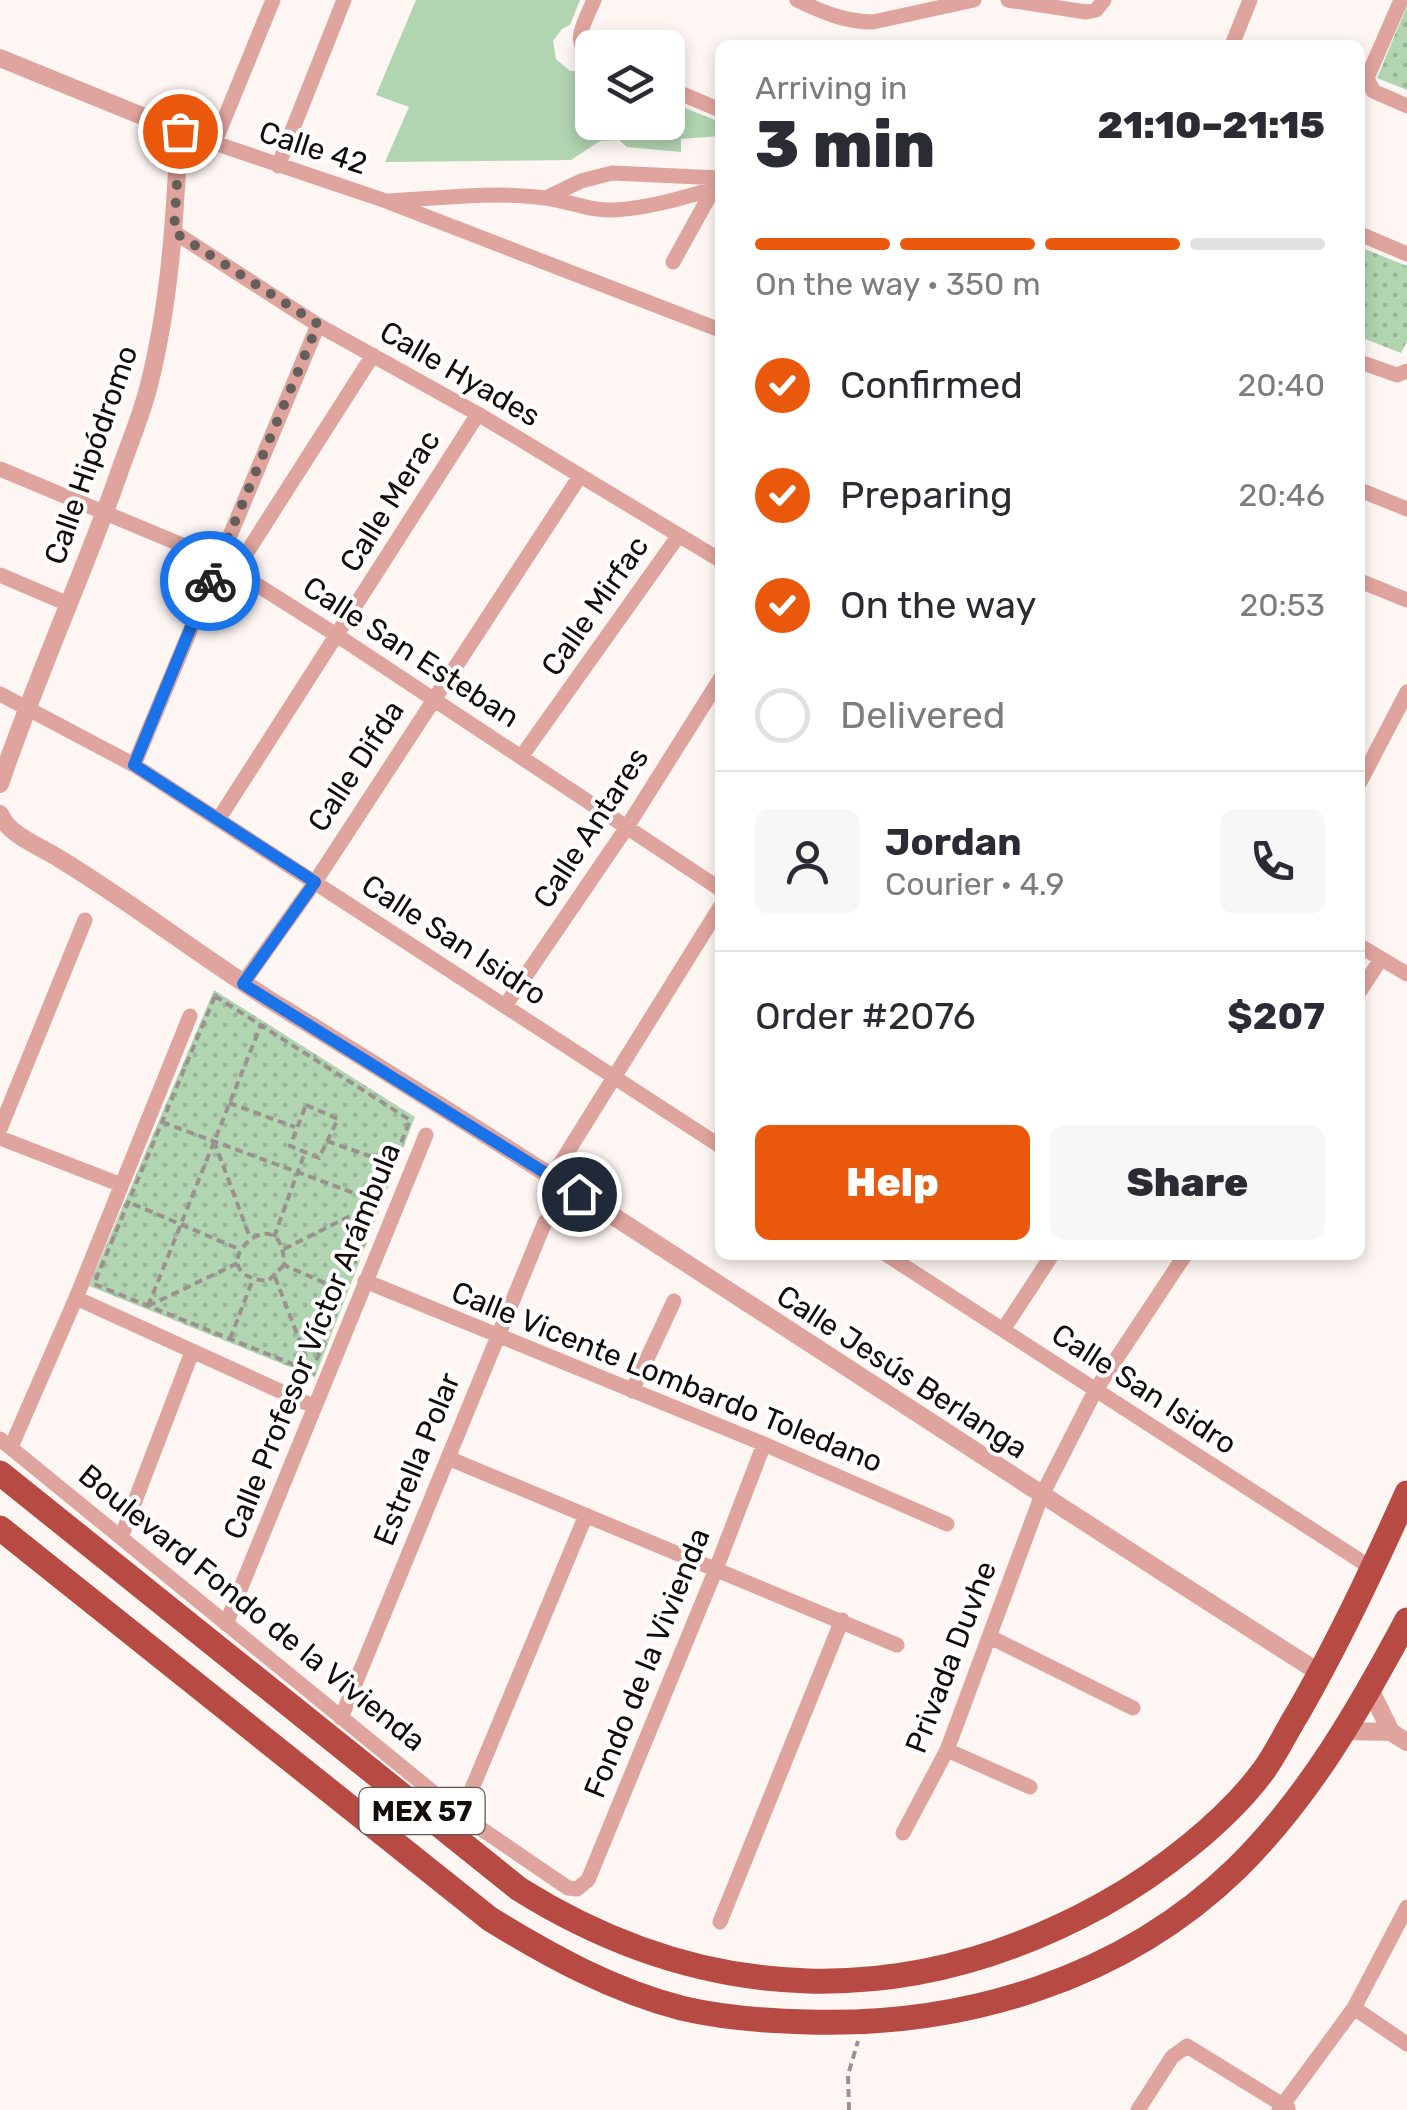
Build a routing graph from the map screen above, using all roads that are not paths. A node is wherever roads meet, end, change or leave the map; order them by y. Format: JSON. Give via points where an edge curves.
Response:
{"nodes":[{"id":1,"x":274,"y":0,"type":"edge"},
{"id":2,"x":344,"y":0,"type":"edge"},
{"id":3,"x":594,"y":0,"type":"edge"},
{"id":4,"x":797,"y":0,"type":"edge"},
{"id":5,"x":974,"y":0,"type":"edge"},
{"id":6,"x":1008,"y":0,"type":"edge"},
{"id":7,"x":1104,"y":0,"type":"edge"},
{"id":8,"x":1250,"y":0,"type":"edge"},
{"id":9,"x":1401,"y":0,"type":"edge"},
{"id":10,"x":582,"y":30,"type":"edge"},
{"id":11,"x":1234,"y":40,"type":"edge"},
{"id":12,"x":0,"y":58,"type":"edge"},
{"id":13,"x":685,"y":95,"type":"edge"},
{"id":14,"x":1407,"y":106,"type":"edge"},
{"id":15,"x":715,"y":108,"type":"edge"},
{"id":16,"x":180,"y":131,"type":"junction"},
{"id":17,"x":214,"y":144,"type":"junction"},
{"id":18,"x":278,"y":166,"type":"junction"},
{"id":19,"x":715,"y":183,"type":"edge"},
{"id":20,"x":715,"y":184,"type":"edge"},
{"id":21,"x":715,"y":188,"type":"edge"},
{"id":22,"x":546,"y":198,"type":"junction"},
{"id":23,"x":386,"y":202,"type":"junction"},
{"id":24,"x":174,"y":232,"type":"junction"},
{"id":25,"x":1365,"y":236,"type":"edge"},
{"id":26,"x":1407,"y":254,"type":"edge"},
{"id":27,"x":673,"y":262,"type":"dead end"},
{"id":28,"x":318,"y":324,"type":"junction"},
{"id":29,"x":715,"y":328,"type":"edge"},
{"id":30,"x":373,"y":355,"type":"junction"},
{"id":31,"x":1365,"y":364,"type":"edge"},
{"id":32,"x":1407,"y":371,"type":"edge"},
{"id":33,"x":478,"y":414,"type":"junction"},
{"id":34,"x":0,"y":469,"type":"edge"},
{"id":35,"x":580,"y":476,"type":"junction"},
{"id":36,"x":1365,"y":492,"type":"edge"},
{"id":37,"x":1407,"y":509,"type":"edge"},
{"id":38,"x":105,"y":513,"type":"junction"},
{"id":39,"x":679,"y":535,"type":"junction"},
{"id":40,"x":715,"y":557,"type":"edge"},
{"id":41,"x":218,"y":560,"type":"junction"},
{"id":42,"x":235,"y":571,"type":"junction"},
{"id":43,"x":0,"y":575,"type":"edge"},
{"id":44,"x":1365,"y":583,"type":"edge"},
{"id":45,"x":1407,"y":600,"type":"edge"},
{"id":46,"x":68,"y":604,"type":"junction"},
{"id":47,"x":338,"y":636,"type":"junction"},
{"id":48,"x":715,"y":686,"type":"edge"},
{"id":49,"x":1407,"y":692,"type":"edge"},
{"id":50,"x":0,"y":694,"type":"edge"},
{"id":51,"x":432,"y":698,"type":"junction"},
{"id":52,"x":26,"y":706,"type":"junction"},
{"id":53,"x":521,"y":757,"type":"junction"},
{"id":54,"x":134,"y":765,"type":"junction"},
{"id":55,"x":1365,"y":772,"type":"edge"},
{"id":56,"x":0,"y":784,"type":"edge"},
{"id":57,"x":1,"y":817,"type":"edge"},
{"id":58,"x":218,"y":820,"type":"junction"},
{"id":59,"x":627,"y":828,"type":"junction"},
{"id":60,"x":315,"y":882,"type":"junction"},
{"id":61,"x":715,"y":886,"type":"edge"},
{"id":62,"x":715,"y":914,"type":"edge"},
{"id":63,"x":84,"y":920,"type":"dead end"},
{"id":64,"x":1365,"y":949,"type":"edge"},
{"id":65,"x":1381,"y":960,"type":"junction"},
{"id":66,"x":1407,"y":974,"type":"edge"},
{"id":67,"x":243,"y":984,"type":"junction"},
{"id":68,"x":1365,"y":984,"type":"edge"},
{"id":69,"x":505,"y":1006,"type":"junction"},
{"id":70,"x":190,"y":1016,"type":"dead end"},
{"id":71,"x":612,"y":1076,"type":"junction"},
{"id":72,"x":0,"y":1130,"type":"edge"},
{"id":73,"x":426,"y":1135,"type":"dead end"},
{"id":74,"x":0,"y":1138,"type":"edge"},
{"id":75,"x":715,"y":1143,"type":"edge"},
{"id":76,"x":552,"y":1177,"type":"junction"},
{"id":77,"x":119,"y":1184,"type":"junction"},
{"id":78,"x":545,"y":1222,"type":"dead end"},
{"id":79,"x":904,"y":1260,"type":"edge"},
{"id":80,"x":1049,"y":1260,"type":"edge"},
{"id":81,"x":1182,"y":1260,"type":"edge"},
{"id":82,"x":365,"y":1280,"type":"junction"},
{"id":83,"x":76,"y":1298,"type":"junction"},
{"id":84,"x":674,"y":1302,"type":"dead end"},
{"id":85,"x":1003,"y":1330,"type":"junction"},
{"id":86,"x":496,"y":1337,"type":"junction"},
{"id":87,"x":192,"y":1352,"type":"junction"},
{"id":88,"x":1095,"y":1391,"type":"junction"},
{"id":89,"x":632,"y":1392,"type":"junction"},
{"id":90,"x":315,"y":1406,"type":"junction"},
{"id":91,"x":5,"y":1443,"type":"edge"},
{"id":92,"x":764,"y":1444,"type":"junction"},
{"id":93,"x":448,"y":1458,"type":"junction"},
{"id":94,"x":0,"y":1473,"type":"edge"},
{"id":95,"x":1407,"y":1494,"type":"edge"},
{"id":96,"x":1041,"y":1496,"type":"junction"},
{"id":97,"x":586,"y":1515,"type":"junction"},
{"id":98,"x":947,"y":1524,"type":"dead end"},
{"id":99,"x":0,"y":1528,"type":"edge"},
{"id":100,"x":122,"y":1535,"type":"junction"},
{"id":101,"x":716,"y":1569,"type":"junction"},
{"id":102,"x":1373,"y":1569,"type":"junction"},
{"id":103,"x":842,"y":1620,"type":"junction"},
{"id":104,"x":1407,"y":1620,"type":"edge"},
{"id":105,"x":226,"y":1624,"type":"junction"},
{"id":106,"x":990,"y":1637,"type":"junction"},
{"id":107,"x":898,"y":1645,"type":"dead end"},
{"id":108,"x":1320,"y":1673,"type":"junction"},
{"id":109,"x":1370,"y":1688,"type":"junction"},
{"id":110,"x":1133,"y":1708,"type":"dead end"},
{"id":111,"x":341,"y":1718,"type":"junction"},
{"id":112,"x":1344,"y":1731,"type":"junction"},
{"id":113,"x":1399,"y":1737,"type":"edge"},
{"id":114,"x":947,"y":1750,"type":"junction"},
{"id":115,"x":1030,"y":1787,"type":"dead end"},
{"id":116,"x":462,"y":1815,"type":"junction"},
{"id":117,"x":903,"y":1833,"type":"dead end"},
{"id":118,"x":568,"y":1888,"type":"joint"},
{"id":119,"x":1407,"y":1907,"type":"edge"},
{"id":120,"x":720,"y":1922,"type":"dead end"},
{"id":121,"x":1354,"y":2008,"type":"junction"},
{"id":122,"x":1407,"y":2044,"type":"edge"},
{"id":123,"x":1284,"y":2108,"type":"edge"},
{"id":124,"x":1138,"y":2110,"type":"edge"}],
"edges":[{"from":1,"to":17,"type":"street"},
{"from":2,"to":18,"type":"street"},
{"from":3,"to":10,"type":"street"},
{"from":4,"to":5,"type":"street","via":[[842,19],[873,22]]},
{"from":6,"to":7,"type":"street","via":[[1086,12]]},
{"from":8,"to":11,"type":"street"},
{"from":9,"to":14,"type":"street","via":[[1367,78],[1373,92]]},
{"from":12,"to":16,"type":"street","name":"Calle 42"},
{"from":13,"to":15,"type":"street"},
{"from":16,"to":17,"type":"street","name":"Calle 42"},
{"from":16,"to":24,"type":"street","name":"Calle Hipódromo"},
{"from":17,"to":18,"type":"street","name":"Calle 42"},
{"from":18,"to":23,"type":"street","name":"Calle 42"},
{"from":19,"to":22,"type":"street","via":[[612,173]]},
{"from":20,"to":22,"type":"street","via":[[616,210],[586,210]]},
{"from":21,"to":27,"type":"street"},
{"from":22,"to":23,"type":"street"},
{"from":23,"to":29,"type":"street","name":"Calle 42"},
{"from":24,"to":28,"type":"street","name":"Calle Hyades"},
{"from":24,"to":38,"type":"street","name":"Calle Hipódromo","via":[[147,394]]},
{"from":25,"to":26,"type":"street"},
{"from":28,"to":30,"type":"street","name":"Calle Hyades"},
{"from":28,"to":41,"type":"street"},
{"from":30,"to":33,"type":"street","name":"Calle Hyades"},
{"from":30,"to":42,"type":"street"},
{"from":31,"to":32,"type":"street","via":[[1397,375]]},
{"from":33,"to":35,"type":"street","name":"Calle Hyades"},
{"from":33,"to":47,"type":"street","name":"Calle Merac"},
{"from":34,"to":38,"type":"street","name":"Calle San Esteban"},
{"from":35,"to":39,"type":"street","name":"Calle Hyades"},
{"from":35,"to":51,"type":"street","name":"Calle Difda"},
{"from":36,"to":37,"type":"street"},
{"from":38,"to":41,"type":"street","name":"Calle San Esteban"},
{"from":38,"to":46,"type":"street","name":"Calle Hipódromo"},
{"from":39,"to":40,"type":"street","name":"Calle Hyades"},
{"from":39,"to":53,"type":"street","name":"Calle Mirfac"},
{"from":41,"to":42,"type":"street","name":"Calle San Esteban"},
{"from":41,"to":54,"type":"street"},
{"from":42,"to":47,"type":"street","name":"Calle San Esteban"},
{"from":43,"to":46,"type":"street"},
{"from":44,"to":45,"type":"street"},
{"from":46,"to":52,"type":"street","name":"Calle Hipódromo"},
{"from":47,"to":51,"type":"street","name":"Calle San Esteban"},
{"from":47,"to":58,"type":"street","name":"Calle Merac"},
{"from":48,"to":59,"type":"street","name":"Calle Antares"},
{"from":49,"to":55,"type":"street"},
{"from":50,"to":52,"type":"street","name":"Calle San Isidro"},
{"from":51,"to":53,"type":"street","name":"Calle San Esteban"},
{"from":51,"to":60,"type":"street","name":"Calle Difda"},
{"from":52,"to":54,"type":"street","name":"Calle San Isidro"},
{"from":52,"to":56,"type":"street","name":"Calle Hipódromo"},
{"from":53,"to":59,"type":"street","name":"Calle San Esteban"},
{"from":54,"to":58,"type":"street","name":"Calle San Isidro"},
{"from":57,"to":67,"type":"street","name":"Calle Jesús Berlanga"},
{"from":58,"to":60,"type":"street","name":"Calle San Isidro"},
{"from":59,"to":61,"type":"street","name":"Calle San Esteban"},
{"from":59,"to":69,"type":"street","name":"Calle Antares"},
{"from":60,"to":67,"type":"street","name":"Calle Difda"},
{"from":60,"to":69,"type":"street","name":"Calle San Isidro"},
{"from":62,"to":71,"type":"street"},
{"from":63,"to":72,"type":"street"},
{"from":64,"to":65,"type":"street"},
{"from":65,"to":66,"type":"street"},
{"from":65,"to":68,"type":"street"},
{"from":67,"to":76,"type":"street","name":"Calle Jesús Berlanga"},
{"from":69,"to":71,"type":"street","name":"Calle San Isidro"},
{"from":70,"to":77,"type":"street"},
{"from":71,"to":75,"type":"street","name":"Calle San Isidro"},
{"from":71,"to":76,"type":"street"},
{"from":73,"to":82,"type":"street","name":"Calle Profesor Víctor Arámbula"},
{"from":74,"to":77,"type":"street"},
{"from":76,"to":96,"type":"street","name":"Calle Jesús Berlanga"},
{"from":77,"to":83,"type":"street"},
{"from":78,"to":86,"type":"street","name":"Estrella Polar"},
{"from":79,"to":85,"type":"street","name":"Calle San Isidro"},
{"from":80,"to":85,"type":"street"},
{"from":81,"to":88,"type":"street","name":"Privada Duvhe"},
{"from":82,"to":86,"type":"street","name":"Calle Vicente Lombardo Toledano"},
{"from":82,"to":90,"type":"street","name":"Calle Profesor Víctor Arámbula"},
{"from":83,"to":87,"type":"street"},
{"from":83,"to":91,"type":"street"},
{"from":84,"to":89,"type":"street"},
{"from":85,"to":88,"type":"street","name":"Calle San Isidro"},
{"from":86,"to":89,"type":"street","name":"Calle Vicente Lombardo Toledano"},
{"from":86,"to":93,"type":"street","name":"Estrella Polar"},
{"from":87,"to":90,"type":"street"},
{"from":87,"to":100,"type":"street"},
{"from":88,"to":96,"type":"street","name":"Privada Duvhe"},
{"from":88,"to":102,"type":"street","name":"Calle San Isidro"},
{"from":89,"to":92,"type":"street","name":"Calle Vicente Lombardo Toledano"},
{"from":90,"to":105,"type":"street","name":"Calle Profesor Víctor Arámbula"},
{"from":91,"to":100,"type":"street","name":"Boulevard Fondo de la Vivienda"},
{"from":92,"to":98,"type":"street","name":"Calle Vicente Lombardo Toledano"},
{"from":92,"to":101,"type":"street","name":"Fondo de la Vivienda"},
{"from":93,"to":97,"type":"street"},
{"from":93,"to":111,"type":"street","name":"Estrella Polar"},
{"from":94,"to":108,"type":"highway","number":"MEX 57","via":[[519,1889],[639,1950],[700,1968],[795,1982],[916,1974],[1032,1940],[1146,1881],[1204,1833],[1264,1770]]},
{"from":95,"to":102,"type":"highway"},
{"from":96,"to":106,"type":"street","name":"Privada Duvhe"},
{"from":96,"to":108,"type":"street","name":"Calle Jesús Berlanga"},
{"from":97,"to":101,"type":"street"},
{"from":97,"to":116,"type":"street"},
{"from":99,"to":112,"type":"highway","number":"MEX 57","via":[[490,1919],[547,1955],[618,1987],[682,2008],[756,2020],[863,2024],[921,2018],[1050,1986],[1172,1921],[1235,1870],[1283,1818]]},
{"from":100,"to":105,"type":"street","name":"Boulevard Fondo de la Vivienda"},
{"from":101,"to":103,"type":"street"},
{"from":101,"to":118,"type":"street","name":"Fondo de la Vivienda","via":[[588,1880]]},
{"from":102,"to":108,"type":"highway"},
{"from":103,"to":107,"type":"street"},
{"from":103,"to":120,"type":"street"},
{"from":104,"to":109,"type":"highway"},
{"from":105,"to":111,"type":"street","name":"Boulevard Fondo de la Vivienda"},
{"from":106,"to":110,"type":"street"},
{"from":106,"to":114,"type":"street","name":"Privada Duvhe"},
{"from":109,"to":112,"type":"highway"},
{"from":109,"to":113,"type":"street"},
{"from":111,"to":116,"type":"street","name":"Boulevard Fondo de la Vivienda"},
{"from":112,"to":113,"type":"street"},
{"from":114,"to":115,"type":"street"},
{"from":114,"to":117,"type":"street","name":"Privada Duvhe"},
{"from":116,"to":118,"type":"street","name":"Boulevard Fondo de la Vivienda"},
{"from":119,"to":121,"type":"street"},
{"from":121,"to":122,"type":"street"},
{"from":121,"to":123,"type":"street"},
{"from":123,"to":124,"type":"street","via":[[1187,2046],[1172,2057]]}]}
